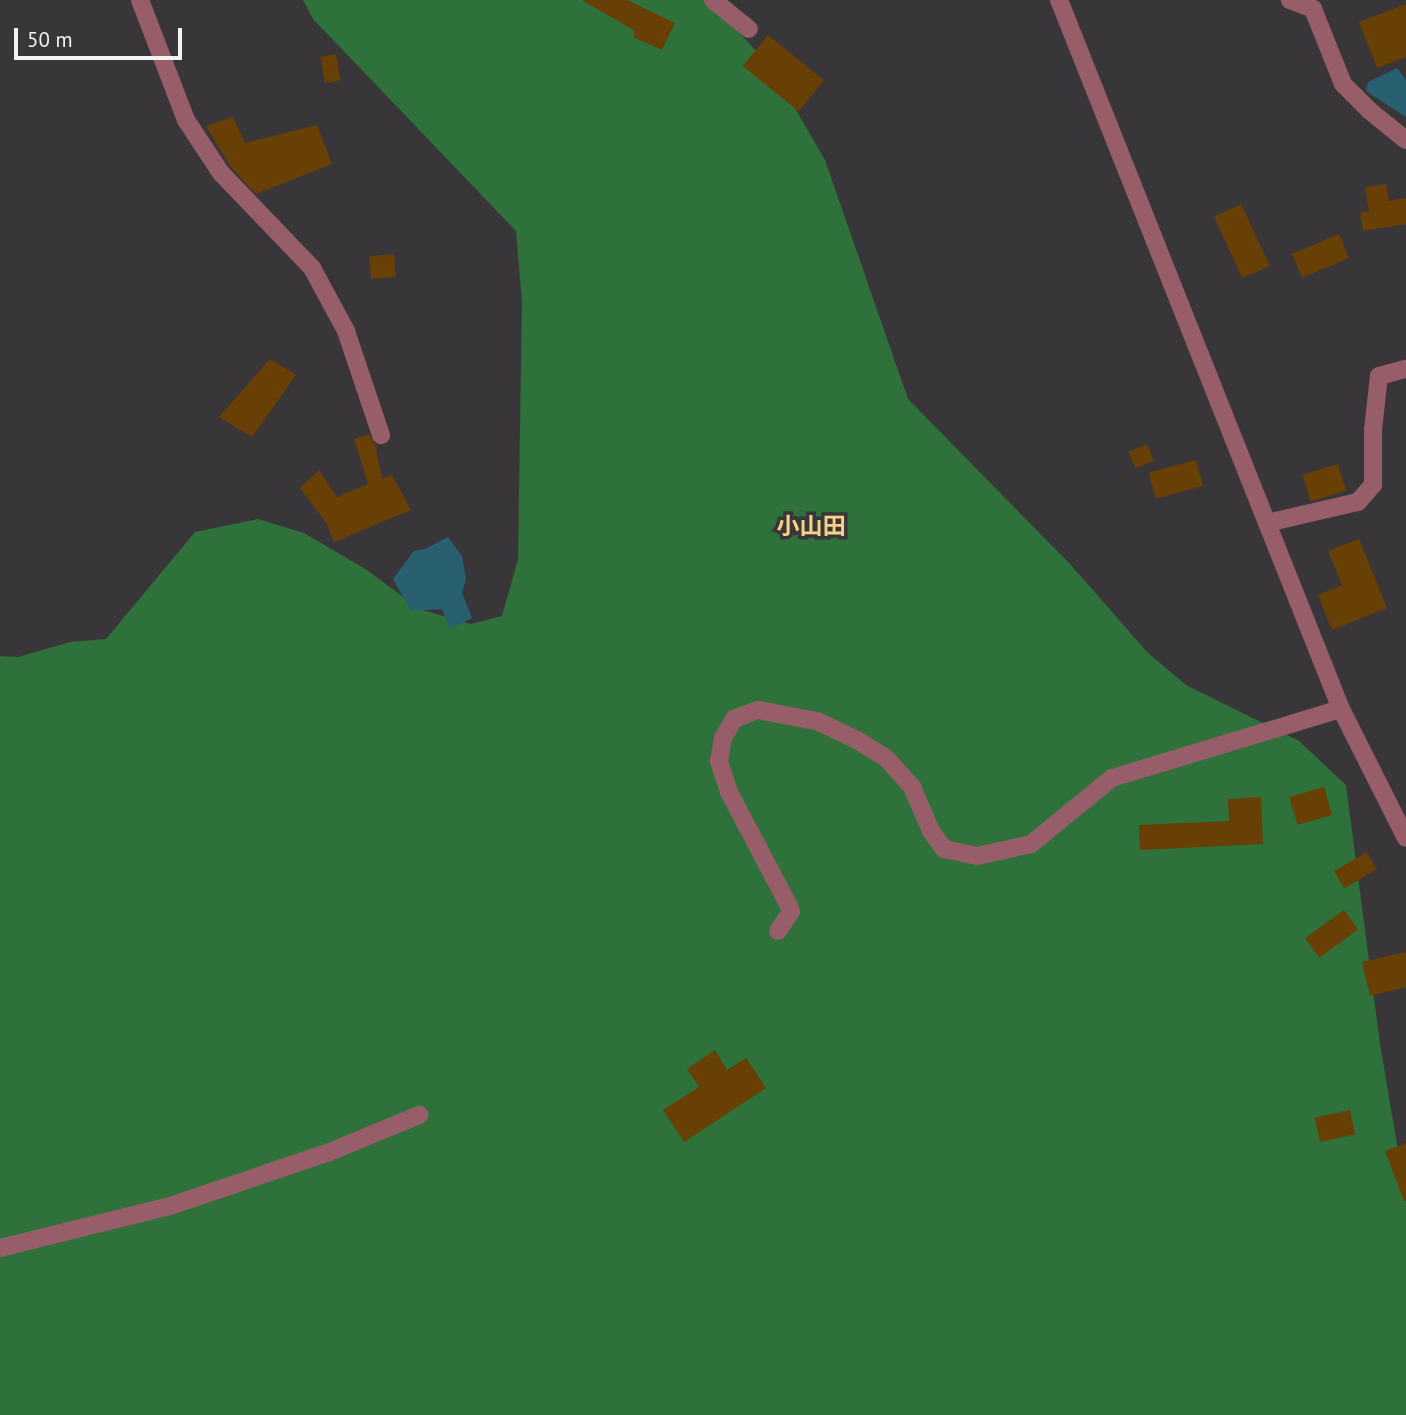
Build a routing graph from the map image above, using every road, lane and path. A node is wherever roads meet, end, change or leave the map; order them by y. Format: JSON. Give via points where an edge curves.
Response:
{"nodes":[{"id":1,"x":140,"y":0,"type":"edge"},
{"id":2,"x":713,"y":0,"type":"edge"},
{"id":3,"x":1059,"y":0,"type":"edge"},
{"id":4,"x":1290,"y":0,"type":"edge"},
{"id":5,"x":749,"y":29,"type":"dead end"},
{"id":6,"x":1406,"y":140,"type":"edge"},
{"id":7,"x":1406,"y":369,"type":"edge"},
{"id":8,"x":381,"y":435,"type":"dead end"},
{"id":9,"x":1267,"y":523,"type":"junction"},
{"id":10,"x":1340,"y":709,"type":"junction"},
{"id":11,"x":1406,"y":838,"type":"edge"},
{"id":12,"x":778,"y":931,"type":"dead end"},
{"id":13,"x":419,"y":1115,"type":"dead end"},
{"id":14,"x":0,"y":1248,"type":"edge"}],
"edges":[{"from":1,"to":8,"type":"street","via":[[186,120],[221,173],[312,268],[346,331]]},
{"from":2,"to":5,"type":"street"},
{"from":3,"to":9,"type":"street"},
{"from":4,"to":6,"type":"street","via":[[1313,9],[1343,84]]},
{"from":7,"to":9,"type":"street","via":[[1380,376],[1373,430],[1373,485],[1358,502]]},
{"from":9,"to":10,"type":"street"},
{"from":10,"to":11,"type":"street"},
{"from":10,"to":12,"type":"street","via":[[1112,778],[1031,844],[977,856],[944,849],[912,787],[887,759],[857,740],[817,722],[758,710],[734,719],[723,738],[719,761],[729,792],[789,906],[791,912]]},
{"from":13,"to":14,"type":"street","via":[[327,1153],[170,1206]]}]}
